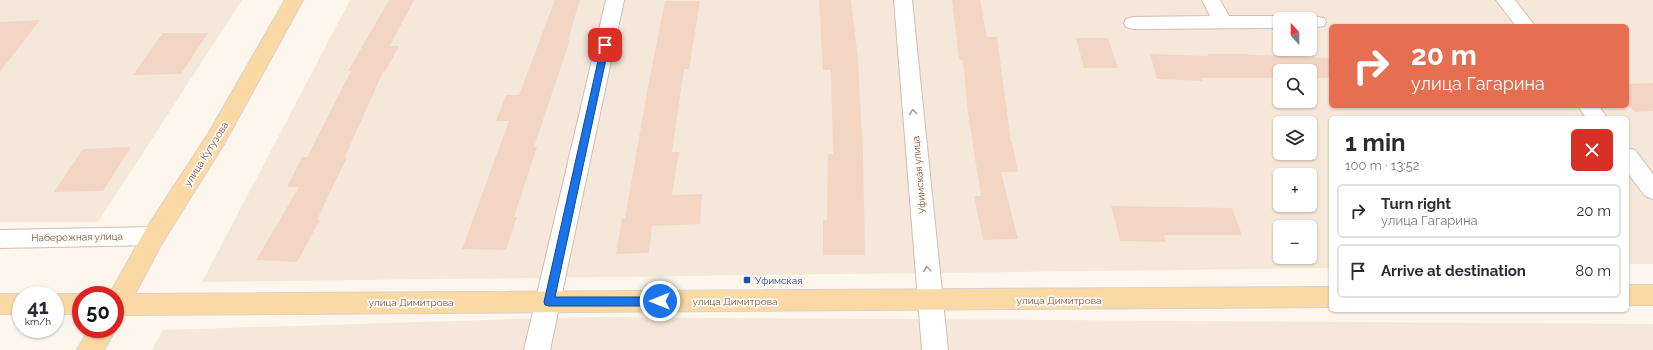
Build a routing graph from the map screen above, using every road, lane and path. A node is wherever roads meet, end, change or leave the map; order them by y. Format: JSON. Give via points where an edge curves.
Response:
{"nodes":[{"id":1,"x":294,"y":0,"type":"edge"},
{"id":2,"x":615,"y":0,"type":"edge"},
{"id":3,"x":904,"y":0,"type":"edge"},
{"id":4,"x":1211,"y":0,"type":"edge"},
{"id":5,"x":1505,"y":0,"type":"edge"},
{"id":6,"x":1273,"y":22,"type":"edge"},
{"id":7,"x":1223,"y":23,"type":"junction"},
{"id":8,"x":1133,"y":24,"type":"dead end"},
{"id":9,"x":1524,"y":24,"type":"edge"},
{"id":10,"x":1629,"y":159,"type":"edge"},
{"id":11,"x":1653,"y":190,"type":"edge"},
{"id":12,"x":154,"y":236,"type":"junction"},
{"id":13,"x":0,"y":239,"type":"edge"},
{"id":14,"x":124,"y":291,"type":"edge"},
{"id":15,"x":1629,"y":295,"type":"edge"},
{"id":16,"x":1653,"y":295,"type":"edge"},
{"id":17,"x":1329,"y":297,"type":"edge"},
{"id":18,"x":929,"y":301,"type":"junction"},
{"id":19,"x":549,"y":302,"type":"junction"},
{"id":20,"x":0,"y":304,"type":"edge"},
{"id":21,"x":12,"y":304,"type":"edge"},
{"id":22,"x":124,"y":306,"type":"edge"},
{"id":23,"x":97,"y":338,"type":"edge"},
{"id":24,"x":90,"y":350,"type":"edge"},
{"id":25,"x":537,"y":350,"type":"edge"},
{"id":26,"x":935,"y":350,"type":"edge"}],
"edges":[{"from":1,"to":12,"type":"main road","name":"улица Кутузова","via":[[216,139]]},
{"from":2,"to":19,"type":"street"},
{"from":18,"to":3,"type":"street","name":"Уфимская улица","one_way":true},
{"from":4,"to":7,"type":"street"},
{"from":5,"to":9,"type":"street"},
{"from":6,"to":7,"type":"street"},
{"from":7,"to":8,"type":"street"},
{"from":10,"to":11,"type":"street"},
{"from":12,"to":13,"type":"street","name":"Набережная улица"},
{"from":12,"to":14,"type":"main road","name":"улица Кутузова"},
{"from":15,"to":16,"type":"main road"},
{"from":17,"to":18,"type":"main road","name":"улица Димитрова"},
{"from":18,"to":19,"type":"main road","name":"улица Димитрова"},
{"from":18,"to":26,"type":"street","name":"Уфимская улица"},
{"from":19,"to":22,"type":"main road","name":"улица Димитрова"},
{"from":19,"to":25,"type":"street"},
{"from":20,"to":21,"type":"main road"},
{"from":23,"to":24,"type":"main road"}]}
